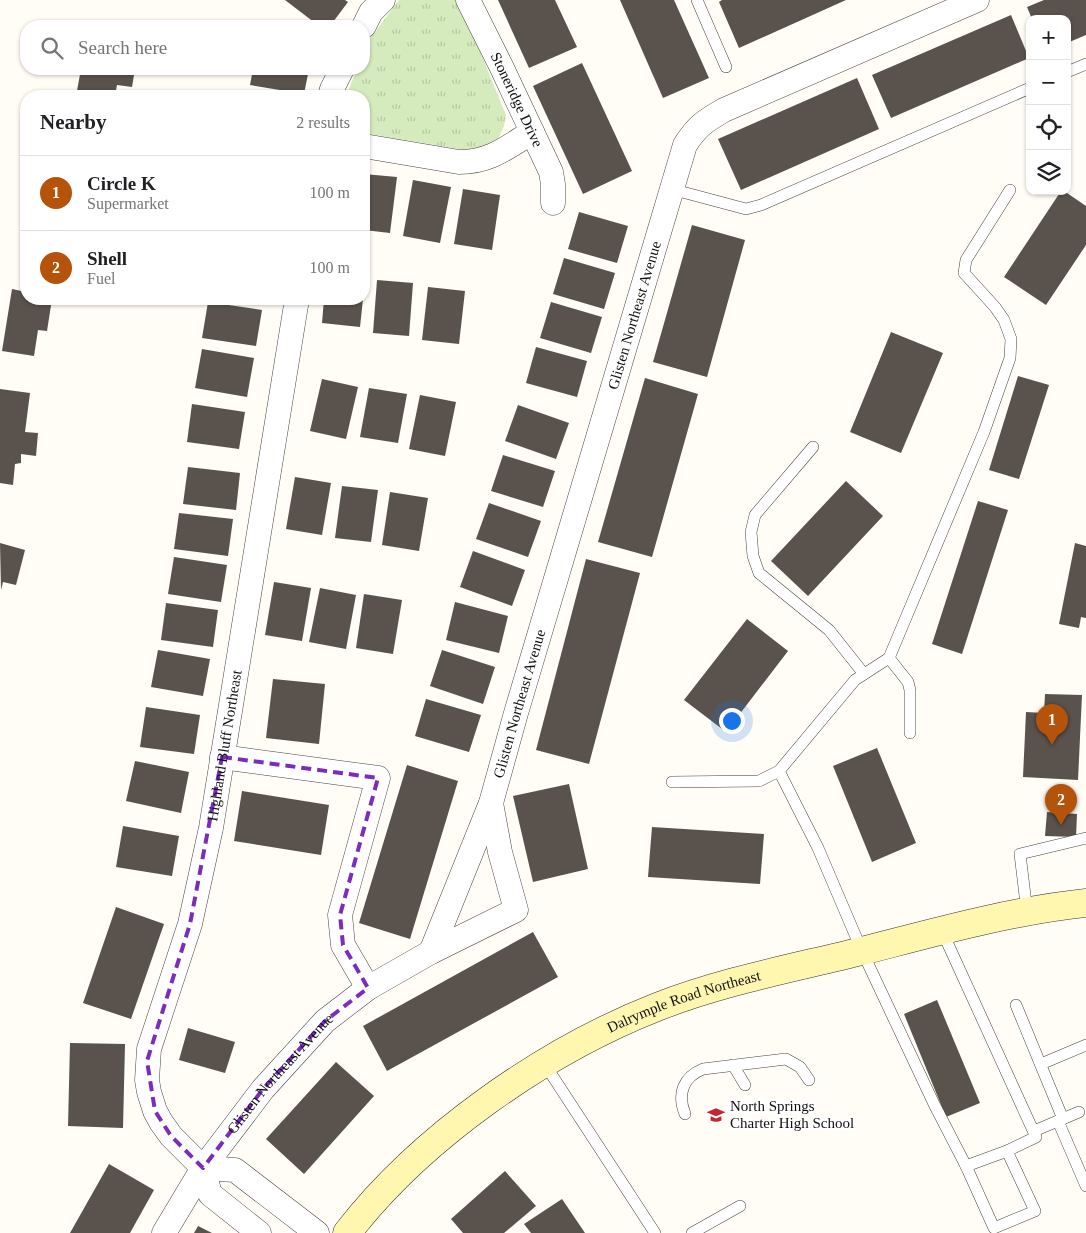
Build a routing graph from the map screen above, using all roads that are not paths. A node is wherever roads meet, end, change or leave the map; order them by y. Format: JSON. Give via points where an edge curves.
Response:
{"nodes":[{"id":1,"x":382,"y":0,"type":"edge"},
{"id":2,"x":468,"y":0,"type":"edge"},
{"id":3,"x":697,"y":0,"type":"edge"},
{"id":4,"x":977,"y":0,"type":"edge"},
{"id":5,"x":367,"y":20,"type":"edge"},
{"id":6,"x":1086,"y":64,"type":"edge"},
{"id":7,"x":726,"y":67,"type":"dead end"},
{"id":8,"x":1071,"y":70,"type":"edge"},
{"id":9,"x":339,"y":75,"type":"edge"},
{"id":10,"x":332,"y":90,"type":"edge"},
{"id":11,"x":1026,"y":90,"type":"edge"},
{"id":12,"x":532,"y":132,"type":"junction"},
{"id":13,"x":370,"y":147,"type":"edge"},
{"id":14,"x":671,"y":190,"type":"junction"},
{"id":15,"x":1010,"y":190,"type":"dead end"},
{"id":16,"x":553,"y":203,"type":"dead end"},
{"id":17,"x":296,"y":305,"type":"edge"},
{"id":18,"x":813,"y":447,"type":"dead end"},
{"id":19,"x":890,"y":658,"type":"junction"},
{"id":20,"x":864,"y":674,"type":"junction"},
{"id":21,"x":910,"y":733,"type":"dead end"},
{"id":22,"x":222,"y":757,"type":"junction"},
{"id":23,"x":779,"y":770,"type":"junction"},
{"id":24,"x":672,"y":782,"type":"dead end"},
{"id":25,"x":491,"y":803,"type":"junction"},
{"id":26,"x":1086,"y":838,"type":"edge"},
{"id":27,"x":1086,"y":903,"type":"edge"},
{"id":28,"x":1028,"y":912,"type":"junction"},
{"id":29,"x":942,"y":931,"type":"junction"},
{"id":30,"x":862,"y":951,"type":"junction"},
{"id":31,"x":431,"y":952,"type":"junction"},
{"id":32,"x":368,"y":988,"type":"junction"},
{"id":33,"x":1016,"y":1005,"type":"dead end"},
{"id":34,"x":1086,"y":1045,"type":"edge"},
{"id":35,"x":544,"y":1063,"type":"junction"},
{"id":36,"x":1040,"y":1064,"type":"junction"},
{"id":37,"x":734,"y":1066,"type":"junction"},
{"id":38,"x":809,"y":1080,"type":"dead end"},
{"id":39,"x":745,"y":1085,"type":"dead end"},
{"id":40,"x":1079,"y":1112,"type":"dead end"},
{"id":41,"x":685,"y":1114,"type":"dead end"},
{"id":42,"x":1060,"y":1120,"type":"junction"},
{"id":43,"x":1034,"y":1131,"type":"junction"},
{"id":44,"x":1007,"y":1151,"type":"junction"},
{"id":45,"x":966,"y":1166,"type":"junction"},
{"id":46,"x":203,"y":1168,"type":"junction"},
{"id":47,"x":1086,"y":1186,"type":"edge"},
{"id":48,"x":740,"y":1206,"type":"dead end"},
{"id":49,"x":164,"y":1233,"type":"edge"},
{"id":50,"x":259,"y":1233,"type":"edge"},
{"id":51,"x":317,"y":1233,"type":"edge"},
{"id":52,"x":348,"y":1233,"type":"edge"},
{"id":53,"x":656,"y":1233,"type":"edge"},
{"id":54,"x":692,"y":1233,"type":"edge"}],
"edges":[{"from":1,"to":5,"type":"street"},
{"from":2,"to":12,"type":"street","name":"Stoneridge Drive"},
{"from":3,"to":7,"type":"lane"},
{"from":4,"to":14,"type":"street","name":"Glisten Northeast Avenue","via":[[704,121],[685,145]]},
{"from":6,"to":8,"type":"lane"},
{"from":9,"to":10,"type":"street"},
{"from":11,"to":14,"type":"lane","via":[[746,210]]},
{"from":12,"to":13,"type":"street","via":[[490,158],[474,162]]},
{"from":12,"to":16,"type":"street","name":"Stoneridge Drive","via":[[550,172]]},
{"from":14,"to":25,"type":"street","name":"Glisten Northeast Avenue"},
{"from":15,"to":19,"type":"lane","via":[[966,260],[964,273],[1004,320],[1011,339],[1010,358],[984,432]]},
{"from":17,"to":22,"type":"street","name":"Highland Bluff Northeast"},
{"from":18,"to":20,"type":"lane","via":[[755,515],[751,532],[753,556],[758,573],[830,630]]},
{"from":19,"to":20,"type":"lane"},
{"from":19,"to":21,"type":"lane","via":[[908,682]]},
{"from":20,"to":23,"type":"lane","via":[[855,680]]},
{"from":22,"to":32,"type":"street","via":[[378,778],[340,915],[343,945]]},
{"from":22,"to":46,"type":"street","name":"Highland Bluff Northeast","via":[[211,828],[190,924],[147,1061],[147,1080],[155,1111],[171,1136]]},
{"from":23,"to":24,"type":"lane","via":[[759,781]]},
{"from":23,"to":30,"type":"lane","via":[[818,848]]},
{"from":25,"to":31,"type":"street","name":"Glisten Northeast Avenue"},
{"from":25,"to":31,"type":"street","name":"Glisten Northeast Avenue","via":[[516,910]]},
{"from":26,"to":28,"type":"lane","via":[[1020,854]]},
{"from":27,"to":28,"type":"street","name":"Dalrymple Road Northeast"},
{"from":28,"to":29,"type":"street","name":"Dalrymple Road Northeast"},
{"from":29,"to":30,"type":"street","name":"Dalrymple Road Northeast"},
{"from":29,"to":43,"type":"lane"},
{"from":30,"to":35,"type":"street","name":"Dalrymple Road Northeast","via":[[728,984],[658,1007],[597,1034]]},
{"from":30,"to":45,"type":"lane"},
{"from":31,"to":32,"type":"street","name":"Glisten Northeast Avenue"},
{"from":32,"to":46,"type":"street","name":"Glisten Northeast Avenue","via":[[319,1027],[263,1089]]},
{"from":33,"to":36,"type":"lane"},
{"from":34,"to":36,"type":"lane"},
{"from":35,"to":52,"type":"street","name":"Dalrymple Road Northeast","via":[[442,1136],[402,1172]]},
{"from":35,"to":53,"type":"lane"},
{"from":36,"to":42,"type":"lane"},
{"from":37,"to":38,"type":"lane","via":[[786,1059],[800,1067]]},
{"from":37,"to":39,"type":"lane"},
{"from":37,"to":41,"type":"lane","via":[[703,1069],[691,1075],[681,1098]]},
{"from":40,"to":42,"type":"lane"},
{"from":42,"to":43,"type":"lane"},
{"from":42,"to":47,"type":"lane"},
{"from":43,"to":44,"type":"lane","via":[[1036,1136]]},
{"from":44,"to":45,"type":"lane"},
{"from":44,"to":45,"type":"lane","via":[[1035,1211],[994,1228]]},
{"from":46,"to":49,"type":"street","name":"Glisten Northeast Avenue"},
{"from":46,"to":50,"type":"street","name":"Highland Bluff Northeast","via":[[210,1194]]},
{"from":46,"to":51,"type":"street","via":[[235,1170]]},
{"from":48,"to":54,"type":"lane"}]}
